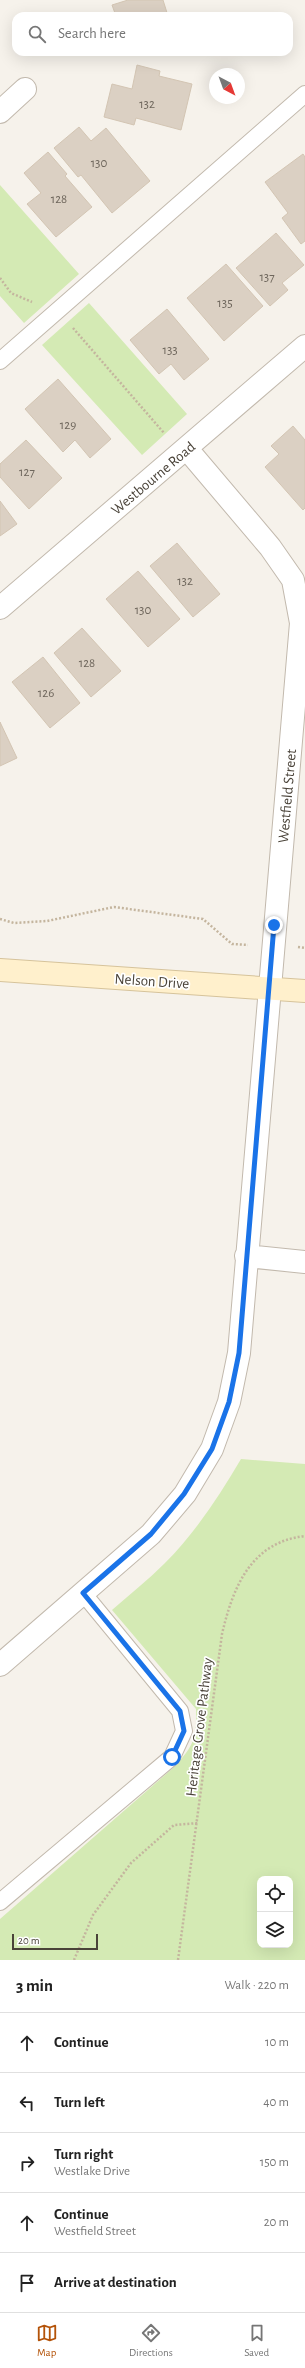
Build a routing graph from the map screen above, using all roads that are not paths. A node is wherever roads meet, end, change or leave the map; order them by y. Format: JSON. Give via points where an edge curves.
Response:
{"nodes":[{"id":1,"x":25,"y":90,"type":"dead end"},
{"id":2,"x":305,"y":94,"type":"edge"},
{"id":3,"x":0,"y":112,"type":"edge"},
{"id":4,"x":305,"y":346,"type":"edge"},
{"id":5,"x":0,"y":361,"type":"edge"},
{"id":6,"x":187,"y":449,"type":"junction"},
{"id":7,"x":0,"y":608,"type":"edge"},
{"id":8,"x":301,"y":681,"type":"edge"},
{"id":9,"x":0,"y":970,"type":"edge"},
{"id":10,"x":270,"y":989,"type":"junction"},
{"id":11,"x":305,"y":991,"type":"edge"},
{"id":12,"x":246,"y":1256,"type":"junction"},
{"id":13,"x":305,"y":1262,"type":"edge"},
{"id":14,"x":83,"y":1593,"type":"junction"},
{"id":15,"x":0,"y":1665,"type":"edge"},
{"id":16,"x":0,"y":1902,"type":"edge"}],
"edges":[{"from":1,"to":3,"type":"street"},
{"from":2,"to":5,"type":"lane"},
{"from":4,"to":6,"type":"street","name":"Westbourne Road"},
{"from":6,"to":7,"type":"street","name":"Westbourne Road"},
{"from":6,"to":8,"type":"street","name":"Westfield Street","via":[[270,547],[294,580],[302,623]]},
{"from":8,"to":10,"type":"street","name":"Westfield Street"},
{"from":9,"to":10,"type":"street","name":"Nelson Drive"},
{"from":10,"to":11,"type":"street","name":"Nelson Drive"},
{"from":10,"to":12,"type":"street","name":"Westfield Street"},
{"from":12,"to":13,"type":"street"},
{"from":12,"to":14,"type":"street","name":"Westfield Street","via":[[239,1353],[229,1402],[212,1449],[184,1494],[151,1534]]},
{"from":14,"to":15,"type":"street","name":"Westfield Street"},
{"from":14,"to":16,"type":"lane","via":[[180,1711],[184,1731],[172,1757]]}]}
